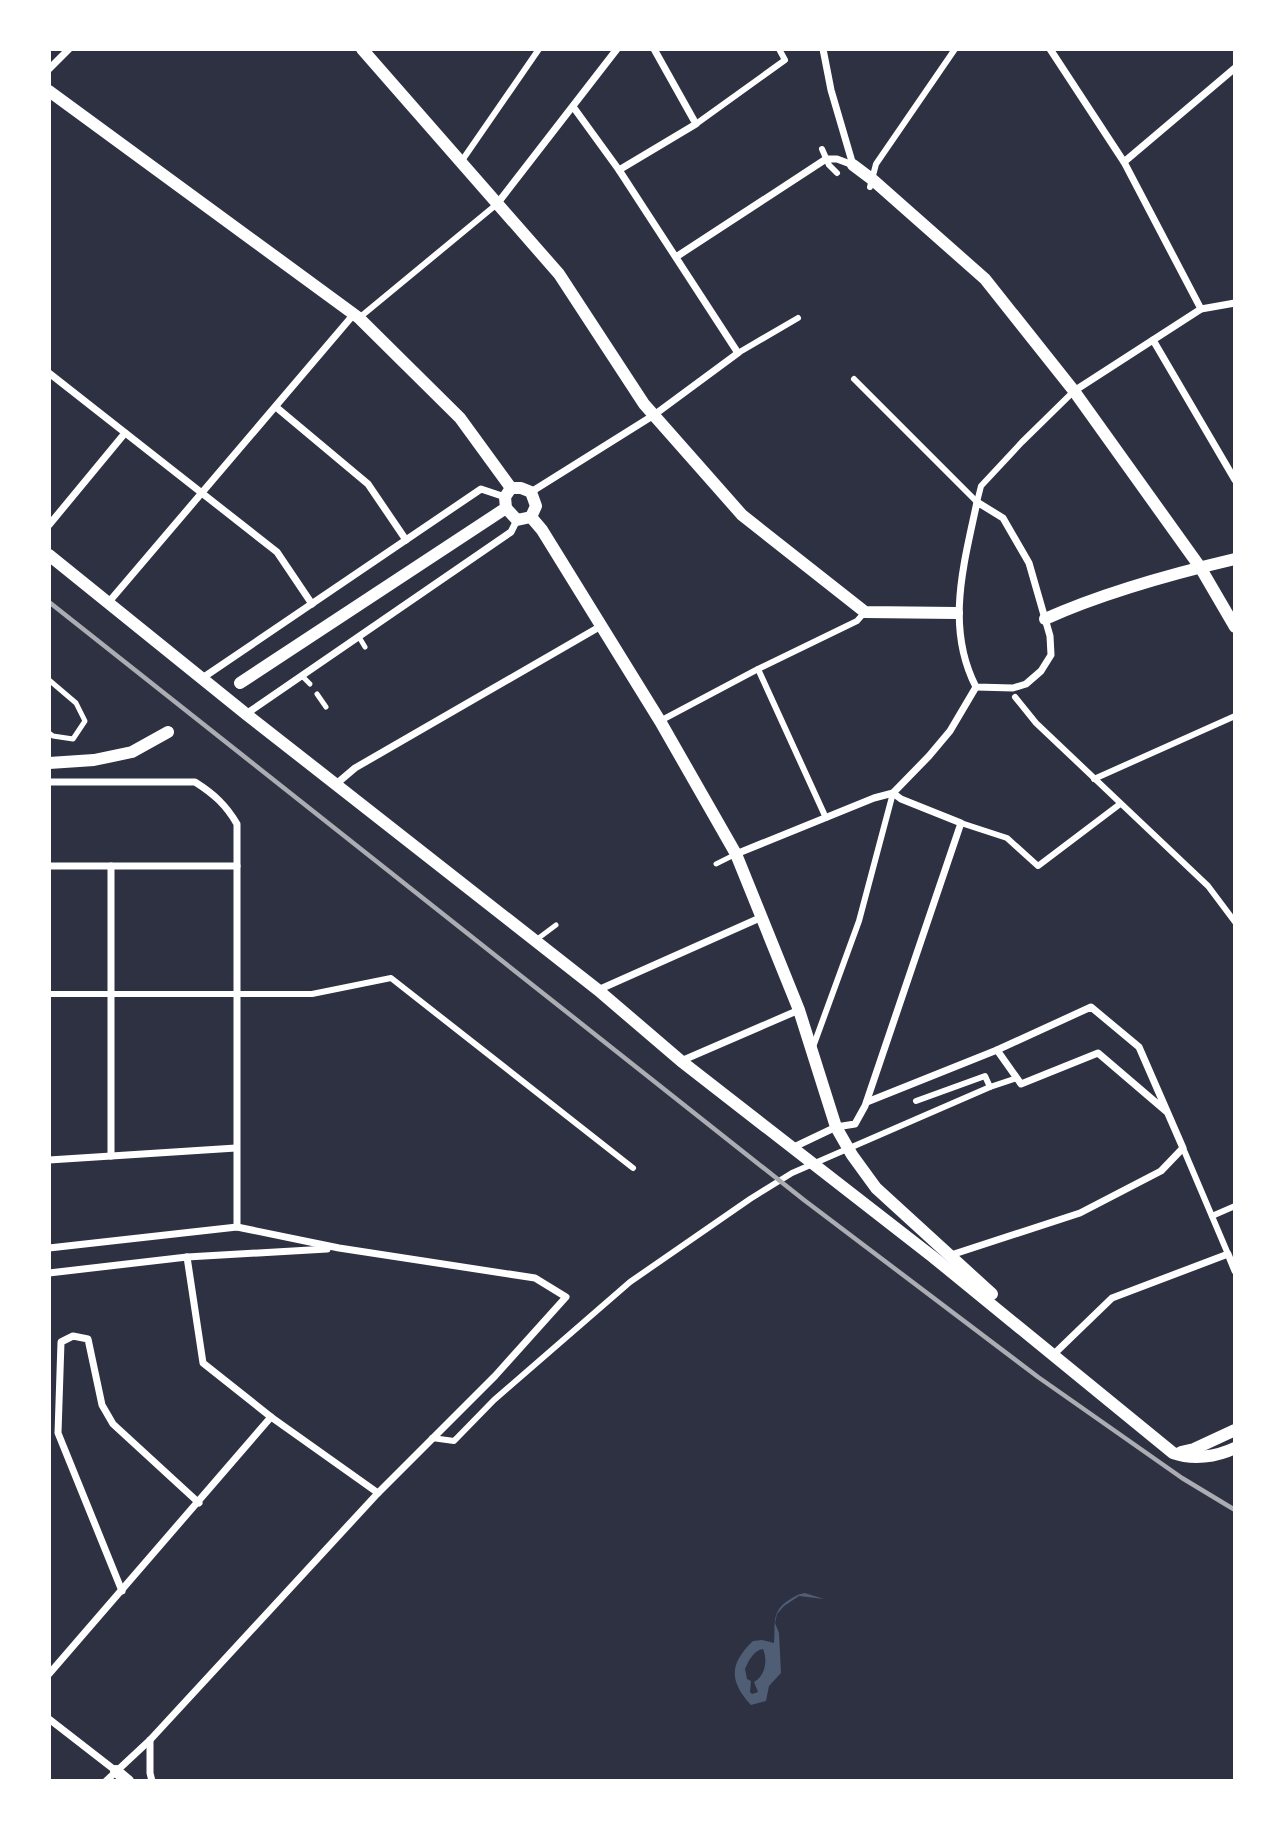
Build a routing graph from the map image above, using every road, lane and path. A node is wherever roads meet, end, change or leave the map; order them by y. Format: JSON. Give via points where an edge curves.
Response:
{"nodes":[{"id":1,"x":69,"y":49,"type":"edge"},
{"id":2,"x":362,"y":49,"type":"edge"},
{"id":3,"x":539,"y":49,"type":"edge"},
{"id":4,"x":617,"y":49,"type":"edge"},
{"id":5,"x":654,"y":49,"type":"edge"},
{"id":6,"x":779,"y":49,"type":"edge"},
{"id":7,"x":823,"y":49,"type":"edge"},
{"id":8,"x":955,"y":49,"type":"edge"},
{"id":9,"x":1050,"y":49,"type":"edge"},
{"id":10,"x":1235,"y":68,"type":"edge"},
{"id":11,"x":49,"y":69,"type":"edge"},
{"id":12,"x":49,"y":91,"type":"edge"},
{"id":13,"x":573,"y":107,"type":"junction"},
{"id":14,"x":696,"y":124,"type":"junction"},
{"id":15,"x":821,"y":149,"type":"dead end"},
{"id":16,"x":826,"y":159,"type":"junction"},
{"id":17,"x":461,"y":162,"type":"junction"},
{"id":18,"x":1124,"y":162,"type":"junction"},
{"id":19,"x":853,"y":165,"type":"junction"},
{"id":20,"x":619,"y":170,"type":"junction"},
{"id":21,"x":837,"y":173,"type":"dead end"},
{"id":22,"x":872,"y":184,"type":"junction"},
{"id":23,"x":498,"y":204,"type":"junction"},
{"id":24,"x":676,"y":257,"type":"junction"},
{"id":25,"x":1235,"y":303,"type":"edge"},
{"id":26,"x":1201,"y":309,"type":"junction"},
{"id":27,"x":356,"y":316,"type":"junction"},
{"id":28,"x":798,"y":318,"type":"dead end"},
{"id":29,"x":1153,"y":340,"type":"junction"},
{"id":30,"x":738,"y":353,"type":"junction"},
{"id":31,"x":49,"y":374,"type":"edge"},
{"id":32,"x":855,"y":379,"type":"dead end"},
{"id":33,"x":1074,"y":391,"type":"junction"},
{"id":34,"x":276,"y":407,"type":"junction"},
{"id":35,"x":654,"y":415,"type":"junction"},
{"id":36,"x":125,"y":433,"type":"junction"},
{"id":37,"x":1235,"y":480,"type":"edge"},
{"id":38,"x":531,"y":492,"type":"junction"},
{"id":39,"x":201,"y":494,"type":"junction"},
{"id":40,"x":507,"y":498,"type":"junction"},
{"id":41,"x":977,"y":502,"type":"junction"},
{"id":42,"x":531,"y":517,"type":"junction"},
{"id":43,"x":517,"y":520,"type":"junction"},
{"id":44,"x":49,"y":525,"type":"edge"},
{"id":45,"x":406,"y":540,"type":"junction"},
{"id":46,"x":49,"y":555,"type":"edge"},
{"id":47,"x":1235,"y":559,"type":"edge"},
{"id":48,"x":1200,"y":567,"type":"junction"},
{"id":49,"x":108,"y":603,"type":"junction"},
{"id":50,"x":312,"y":604,"type":"junction"},
{"id":51,"x":865,"y":612,"type":"junction"},
{"id":52,"x":957,"y":613,"type":"junction"},
{"id":53,"x":1045,"y":619,"type":"junction"},
{"id":54,"x":601,"y":626,"type":"junction"},
{"id":55,"x":1235,"y":627,"type":"edge"},
{"id":56,"x":359,"y":637,"type":"junction"},
{"id":57,"x":365,"y":647,"type":"dead end"},
{"id":58,"x":758,"y":669,"type":"junction"},
{"id":59,"x":302,"y":676,"type":"junction"},
{"id":60,"x":201,"y":679,"type":"junction"},
{"id":61,"x":49,"y":680,"type":"edge"},
{"id":62,"x":240,"y":683,"type":"dead end"},
{"id":63,"x":310,"y":684,"type":"dead end"},
{"id":64,"x":975,"y":687,"type":"junction"},
{"id":65,"x":317,"y":694,"type":"dead end"},
{"id":66,"x":1015,"y":697,"type":"dead end"},
{"id":67,"x":326,"y":708,"type":"dead end"},
{"id":68,"x":246,"y":714,"type":"junction"},
{"id":69,"x":1235,"y":716,"type":"edge"},
{"id":70,"x":660,"y":721,"type":"junction"},
{"id":71,"x":49,"y":733,"type":"edge"},
{"id":72,"x":168,"y":733,"type":"dead end"},
{"id":73,"x":49,"y":763,"type":"edge"},
{"id":74,"x":1094,"y":779,"type":"junction"},
{"id":75,"x":49,"y":782,"type":"edge"},
{"id":76,"x":335,"y":785,"type":"junction"},
{"id":77,"x":893,"y":793,"type":"junction"},
{"id":78,"x":1120,"y":804,"type":"junction"},
{"id":79,"x":826,"y":818,"type":"junction"},
{"id":80,"x":961,"y":823,"type":"junction"},
{"id":81,"x":736,"y":854,"type":"junction"},
{"id":82,"x":716,"y":864,"type":"dead end"},
{"id":83,"x":49,"y":866,"type":"edge"},
{"id":84,"x":111,"y":866,"type":"junction"},
{"id":85,"x":237,"y":866,"type":"junction"},
{"id":86,"x":762,"y":918,"type":"junction"},
{"id":87,"x":1235,"y":922,"type":"edge"},
{"id":88,"x":556,"y":925,"type":"dead end"},
{"id":89,"x":535,"y":941,"type":"junction"},
{"id":90,"x":598,"y":990,"type":"junction"},
{"id":91,"x":49,"y":993,"type":"edge"},
{"id":92,"x":236,"y":993,"type":"junction"},
{"id":93,"x":111,"y":995,"type":"junction"},
{"id":94,"x":799,"y":1010,"type":"junction"},
{"id":95,"x":812,"y":1049,"type":"junction"},
{"id":96,"x":997,"y":1050,"type":"junction"},
{"id":97,"x":681,"y":1061,"type":"junction"},
{"id":98,"x":1017,"y":1078,"type":"junction"},
{"id":99,"x":990,"y":1087,"type":"junction"},
{"id":100,"x":916,"y":1101,"type":"dead end"},
{"id":101,"x":867,"y":1102,"type":"junction"},
{"id":102,"x":1167,"y":1112,"type":"junction"},
{"id":103,"x":835,"y":1126,"type":"junction"},
{"id":104,"x":794,"y":1147,"type":"junction"},
{"id":105,"x":236,"y":1148,"type":"junction"},
{"id":106,"x":1182,"y":1148,"type":"junction"},
{"id":107,"x":111,"y":1156,"type":"junction"},
{"id":108,"x":49,"y":1160,"type":"edge"},
{"id":109,"x":633,"y":1168,"type":"dead end"},
{"id":110,"x":1235,"y":1206,"type":"edge"},
{"id":111,"x":1212,"y":1216,"type":"junction"},
{"id":112,"x":237,"y":1227,"type":"junction"},
{"id":113,"x":49,"y":1248,"type":"edge"},
{"id":114,"x":339,"y":1248,"type":"junction"},
{"id":115,"x":1228,"y":1254,"type":"junction"},
{"id":116,"x":951,"y":1255,"type":"junction"},
{"id":117,"x":187,"y":1257,"type":"junction"},
{"id":118,"x":933,"y":1257,"type":"junction"},
{"id":119,"x":1235,"y":1271,"type":"edge"},
{"id":120,"x":49,"y":1273,"type":"edge"},
{"id":121,"x":1052,"y":1352,"type":"junction"},
{"id":122,"x":271,"y":1418,"type":"junction"},
{"id":123,"x":1235,"y":1430,"type":"edge"},
{"id":124,"x":432,"y":1438,"type":"junction"},
{"id":125,"x":1173,"y":1453,"type":"junction"},
{"id":126,"x":1231,"y":1453,"type":"edge"},
{"id":127,"x":377,"y":1493,"type":"junction"},
{"id":128,"x":199,"y":1503,"type":"junction"},
{"id":129,"x":122,"y":1591,"type":"junction"},
{"id":130,"x":49,"y":1674,"type":"edge"},
{"id":131,"x":49,"y":1720,"type":"edge"},
{"id":132,"x":150,"y":1740,"type":"junction"},
{"id":133,"x":116,"y":1771,"type":"junction"},
{"id":134,"x":106,"y":1781,"type":"edge"},
{"id":135,"x":128,"y":1781,"type":"edge"},
{"id":136,"x":152,"y":1781,"type":"edge"}],
"edges":[{"from":1,"to":11,"type":"street"},
{"from":2,"to":17,"type":"street"},
{"from":3,"to":17,"type":"street"},
{"from":4,"to":13,"type":"street"},
{"from":5,"to":14,"type":"street"},
{"from":6,"to":14,"type":"street","via":[[785,60]]},
{"from":7,"to":19,"type":"street"},
{"from":8,"to":22,"type":"street","via":[[876,164]]},
{"from":9,"to":18,"type":"street"},
{"from":10,"to":18,"type":"street"},
{"from":12,"to":27,"type":"street"},
{"from":13,"to":20,"type":"street"},
{"from":13,"to":23,"type":"street"},
{"from":14,"to":20,"type":"street"},
{"from":15,"to":16,"type":"street"},
{"from":16,"to":19,"type":"street"},
{"from":16,"to":21,"type":"street"},
{"from":16,"to":24,"type":"street"},
{"from":17,"to":23,"type":"street"},
{"from":18,"to":26,"type":"street"},
{"from":19,"to":22,"type":"street"},
{"from":20,"to":24,"type":"street"},
{"from":22,"to":33,"type":"street","via":[[985,279]]},
{"from":23,"to":27,"type":"street"},
{"from":23,"to":35,"type":"street","via":[[559,274]]},
{"from":24,"to":30,"type":"street"},
{"from":25,"to":26,"type":"street"},
{"from":26,"to":29,"type":"street"},
{"from":27,"to":34,"type":"street"},
{"from":27,"to":40,"type":"street","via":[[460,418]]},
{"from":28,"to":30,"type":"street"},
{"from":29,"to":33,"type":"street"},
{"from":29,"to":37,"type":"street"},
{"from":30,"to":35,"type":"street"},
{"from":31,"to":36,"type":"street"},
{"from":32,"to":41,"type":"street"},
{"from":33,"to":41,"type":"street","via":[[981,486]]},
{"from":33,"to":48,"type":"street"},
{"from":34,"to":39,"type":"street"},
{"from":34,"to":45,"type":"street","via":[[368,484]]},
{"from":35,"to":38,"type":"street"},
{"from":35,"to":51,"type":"street","via":[[742,515]]},
{"from":36,"to":39,"type":"street"},
{"from":36,"to":44,"type":"street"},
{"from":38,"to":40,"type":"street","via":[[521,488]]},
{"from":38,"to":42,"type":"street","via":[[536,506]]},
{"from":39,"to":49,"type":"street"},
{"from":39,"to":50,"type":"street","via":[[277,552]]},
{"from":40,"to":43,"type":"street"},
{"from":40,"to":45,"type":"street","via":[[481,489]]},
{"from":40,"to":62,"type":"street"},
{"from":41,"to":52,"type":"street"},
{"from":41,"to":53,"type":"street","via":[[1003,518],[1029,563]]},
{"from":42,"to":43,"type":"street"},
{"from":42,"to":54,"type":"street"},
{"from":43,"to":56,"type":"street","via":[[510,532]]},
{"from":45,"to":50,"type":"street"},
{"from":46,"to":49,"type":"street"},
{"from":47,"to":48,"type":"street"},
{"from":48,"to":53,"type":"street"},
{"from":48,"to":55,"type":"street"},
{"from":49,"to":60,"type":"street"},
{"from":50,"to":60,"type":"street"},
{"from":51,"to":52,"type":"street"},
{"from":51,"to":58,"type":"street","via":[[857,621]]},
{"from":52,"to":64,"type":"street"},
{"from":53,"to":64,"type":"street","via":[[1051,654],[1041,671],[1013,688]]},
{"from":54,"to":70,"type":"street"},
{"from":54,"to":76,"type":"street","via":[[355,768]]},
{"from":56,"to":57,"type":"lane"},
{"from":56,"to":59,"type":"street"},
{"from":58,"to":70,"type":"street"},
{"from":58,"to":79,"type":"street"},
{"from":59,"to":63,"type":"lane"},
{"from":59,"to":68,"type":"street"},
{"from":60,"to":68,"type":"street"},
{"from":61,"to":71,"type":"lane","via":[[76,703],[85,721],[73,738]]},
{"from":64,"to":77,"type":"street","via":[[950,731]]},
{"from":65,"to":67,"type":"lane"},
{"from":66,"to":74,"type":"street"},
{"from":68,"to":76,"type":"street"},
{"from":69,"to":74,"type":"street"},
{"from":70,"to":81,"type":"street"},
{"from":72,"to":73,"type":"street","via":[[132,752]]},
{"from":74,"to":78,"type":"street"},
{"from":75,"to":85,"type":"street","via":[[195,782],[215,795],[237,824]]},
{"from":76,"to":89,"type":"street"},
{"from":77,"to":79,"type":"street"},
{"from":77,"to":80,"type":"street"},
{"from":77,"to":95,"type":"street","via":[[859,922]]},
{"from":78,"to":80,"type":"street","via":[[1038,866],[1007,838]]},
{"from":78,"to":87,"type":"street","via":[[1208,886]]},
{"from":79,"to":81,"type":"street"},
{"from":80,"to":101,"type":"street"},
{"from":81,"to":82,"type":"lane"},
{"from":81,"to":86,"type":"street"},
{"from":83,"to":84,"type":"street"},
{"from":84,"to":85,"type":"street"},
{"from":84,"to":93,"type":"street"},
{"from":85,"to":92,"type":"street"},
{"from":86,"to":90,"type":"street"},
{"from":86,"to":94,"type":"street"},
{"from":88,"to":89,"type":"lane"},
{"from":89,"to":90,"type":"street"},
{"from":90,"to":97,"type":"street"},
{"from":91,"to":93,"type":"street"},
{"from":92,"to":93,"type":"street"},
{"from":92,"to":105,"type":"street"},
{"from":92,"to":109,"type":"street","via":[[312,994],[391,978]]},
{"from":93,"to":107,"type":"street"},
{"from":94,"to":95,"type":"street"},
{"from":94,"to":97,"type":"street"},
{"from":95,"to":103,"type":"street"},
{"from":96,"to":98,"type":"street"},
{"from":96,"to":101,"type":"street"},
{"from":96,"to":102,"type":"street","via":[[1091,1007],[1139,1047]]},
{"from":97,"to":104,"type":"street"},
{"from":98,"to":99,"type":"street"},
{"from":98,"to":102,"type":"street","via":[[1021,1084],[1098,1053]]},
{"from":99,"to":100,"type":"street","via":[[985,1076]]},
{"from":99,"to":124,"type":"street","via":[[792,1173],[750,1199],[630,1282],[494,1400],[454,1441]]},
{"from":101,"to":103,"type":"street","via":[[855,1124]]},
{"from":102,"to":106,"type":"street"},
{"from":103,"to":104,"type":"street"},
{"from":103,"to":116,"type":"street","via":[[876,1188]]},
{"from":104,"to":118,"type":"street"},
{"from":105,"to":107,"type":"street"},
{"from":105,"to":112,"type":"street"},
{"from":106,"to":111,"type":"street"},
{"from":106,"to":116,"type":"street","via":[[1161,1171],[1080,1213]]},
{"from":107,"to":108,"type":"street"},
{"from":110,"to":111,"type":"street"},
{"from":111,"to":115,"type":"street"},
{"from":112,"to":113,"type":"street"},
{"from":112,"to":114,"type":"street"},
{"from":114,"to":117,"type":"street"},
{"from":114,"to":124,"type":"street","via":[[535,1278],[566,1297]]},
{"from":115,"to":119,"type":"street"},
{"from":115,"to":121,"type":"street","via":[[1112,1297]]},
{"from":116,"to":118,"type":"street"},
{"from":116,"to":121,"type":"street"},
{"from":117,"to":120,"type":"street"},
{"from":117,"to":122,"type":"street","via":[[203,1363]]},
{"from":118,"to":121,"type":"street"},
{"from":121,"to":125,"type":"street"},
{"from":122,"to":127,"type":"street"},
{"from":122,"to":128,"type":"street"},
{"from":123,"to":125,"type":"street","via":[[1194,1449]]},
{"from":124,"to":127,"type":"street"},
{"from":125,"to":126,"type":"street","via":[[1188,1458]]},
{"from":127,"to":132,"type":"street"},
{"from":128,"to":129,"type":"street"},
{"from":128,"to":129,"type":"street","via":[[113,1424],[102,1405],[88,1339],[72,1336],[61,1342],[58,1433]]},
{"from":129,"to":130,"type":"street"},
{"from":131,"to":133,"type":"street"},
{"from":132,"to":133,"type":"street"},
{"from":132,"to":136,"type":"street"},
{"from":133,"to":134,"type":"street"},
{"from":133,"to":135,"type":"street"}]}
